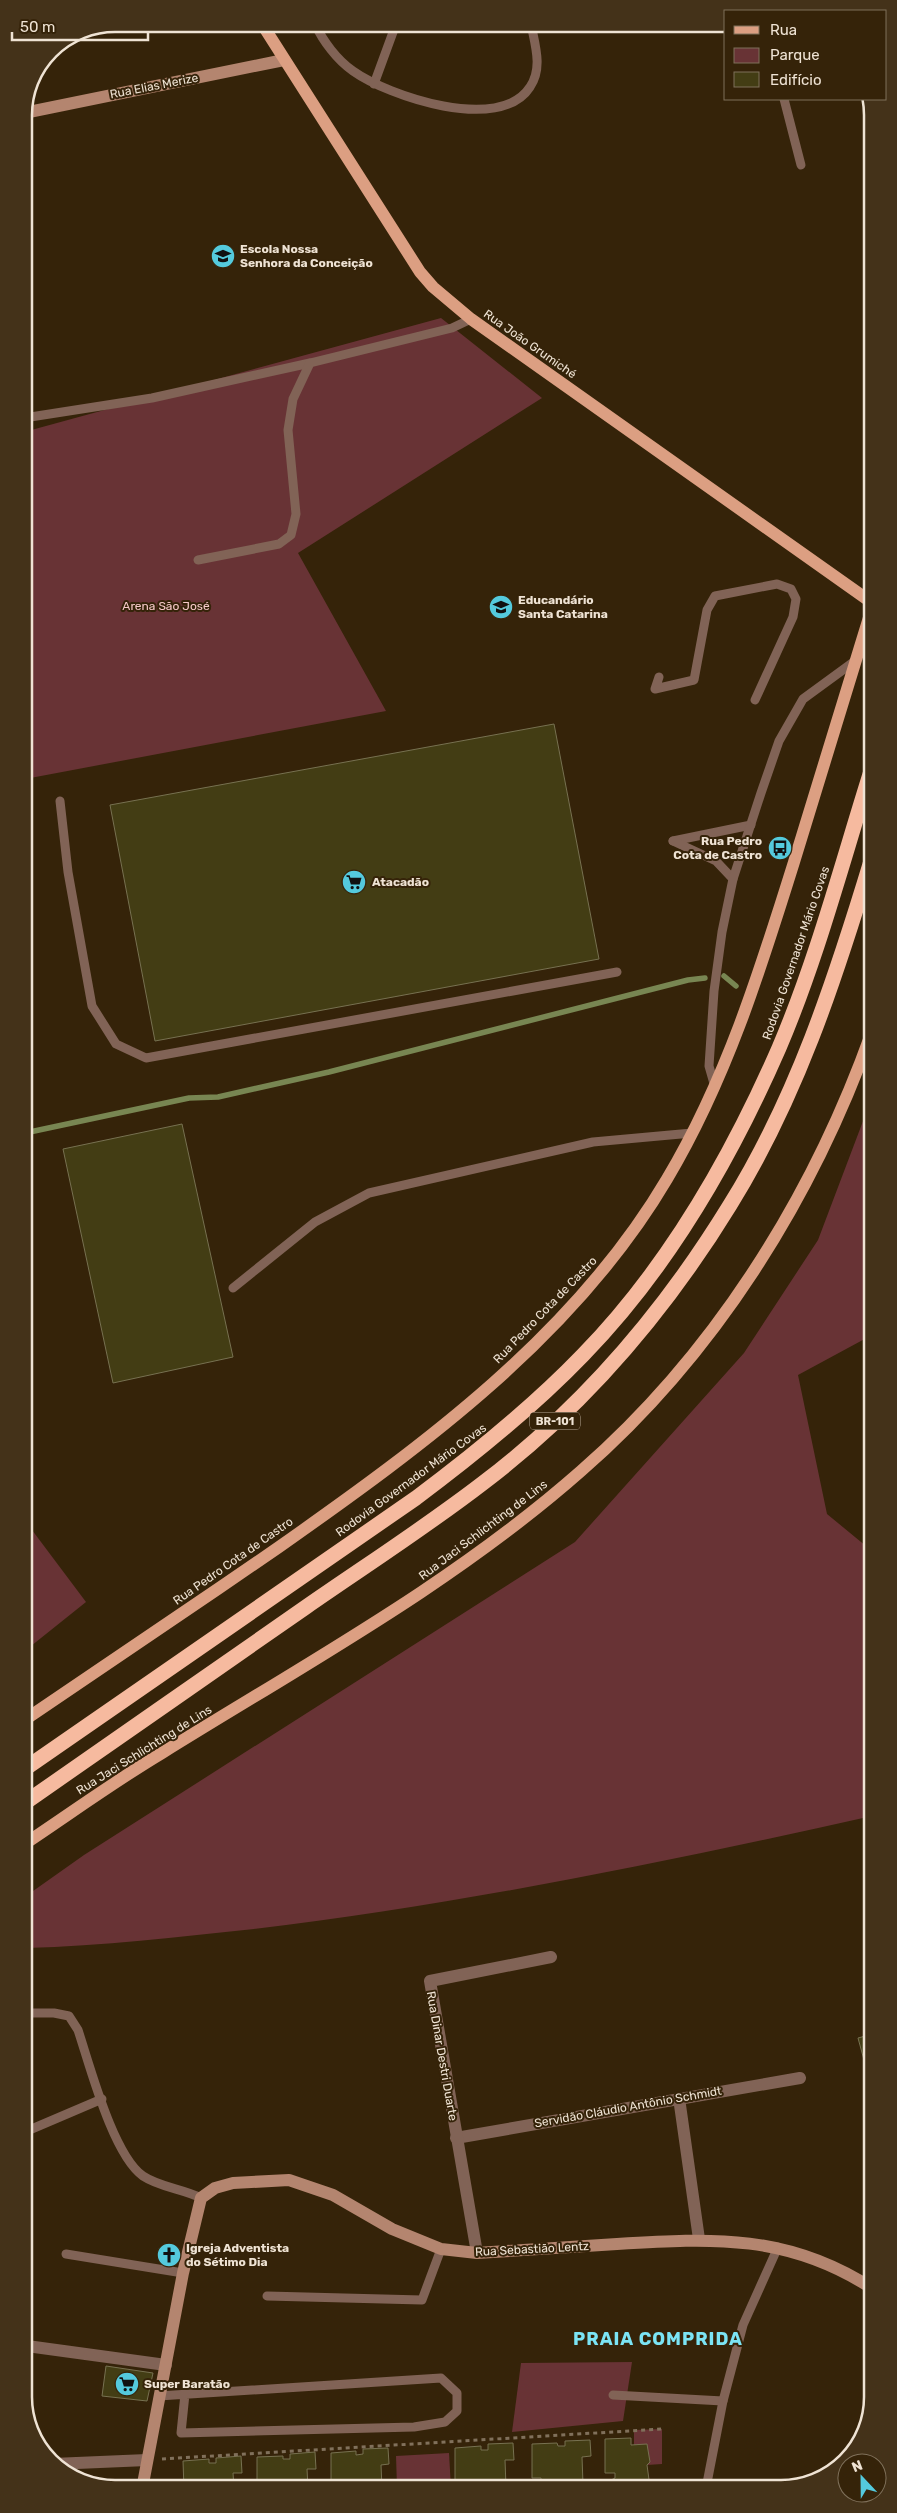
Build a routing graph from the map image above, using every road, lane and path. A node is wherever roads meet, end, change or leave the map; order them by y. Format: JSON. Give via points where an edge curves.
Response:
{"nodes":[{"id":1,"x":267,"y":32,"type":"edge"},
{"id":2,"x":320,"y":32,"type":"edge"},
{"id":3,"x":393,"y":32,"type":"edge"},
{"id":4,"x":533,"y":33,"type":"edge"},
{"id":5,"x":284,"y":60,"type":"junction"},
{"id":6,"x":374,"y":84,"type":"junction"},
{"id":7,"x":784,"y":100,"type":"edge"},
{"id":8,"x":33,"y":111,"type":"edge"},
{"id":9,"x":801,"y":165,"type":"dead end"},
{"id":10,"x":472,"y":319,"type":"junction"},
{"id":11,"x":310,"y":363,"type":"junction"},
{"id":12,"x":33,"y":417,"type":"edge"},
{"id":13,"x":198,"y":560,"type":"dead end"},
{"id":14,"x":864,"y":597,"type":"edge"},
{"id":15,"x":864,"y":634,"type":"edge"},
{"id":16,"x":856,"y":661,"type":"junction"},
{"id":17,"x":659,"y":677,"type":"dead end"},
{"id":18,"x":755,"y":700,"type":"dead end"},
{"id":19,"x":864,"y":793,"type":"edge"},
{"id":20,"x":60,"y":801,"type":"dead end"},
{"id":21,"x":751,"y":825,"type":"junction"},
{"id":22,"x":733,"y":879,"type":"junction"},
{"id":23,"x":864,"y":882,"type":"edge"},
{"id":24,"x":617,"y":972,"type":"dead end"},
{"id":25,"x":864,"y":1053,"type":"edge"},
{"id":26,"x":715,"y":1087,"type":"junction"},
{"id":27,"x":692,"y":1133,"type":"junction"},
{"id":28,"x":233,"y":1288,"type":"dead end"},
{"id":29,"x":32,"y":1715,"type":"edge"},
{"id":30,"x":32,"y":1764,"type":"edge"},
{"id":31,"x":32,"y":1798,"type":"edge"},
{"id":32,"x":32,"y":1839,"type":"edge"},
{"id":33,"x":551,"y":1957,"type":"dead end"},
{"id":34,"x":32,"y":2013,"type":"edge"},
{"id":35,"x":800,"y":2078,"type":"dead end"},
{"id":36,"x":679,"y":2098,"type":"junction"},
{"id":37,"x":102,"y":2099,"type":"junction"},
{"id":38,"x":32,"y":2129,"type":"edge"},
{"id":39,"x":456,"y":2138,"type":"junction"},
{"id":40,"x":201,"y":2198,"type":"junction"},
{"id":41,"x":699,"y":2239,"type":"junction"},
{"id":42,"x":778,"y":2247,"type":"junction"},
{"id":43,"x":441,"y":2249,"type":"junction"},
{"id":44,"x":477,"y":2253,"type":"junction"},
{"id":45,"x":66,"y":2254,"type":"dead end"},
{"id":46,"x":184,"y":2274,"type":"junction"},
{"id":47,"x":864,"y":2283,"type":"edge"},
{"id":48,"x":267,"y":2296,"type":"dead end"},
{"id":49,"x":32,"y":2347,"type":"edge"},
{"id":50,"x":166,"y":2365,"type":"junction"},
{"id":51,"x":185,"y":2394,"type":"junction"},
{"id":52,"x":613,"y":2395,"type":"dead end"},
{"id":53,"x":159,"y":2396,"type":"junction"},
{"id":54,"x":723,"y":2401,"type":"junction"},
{"id":55,"x":662,"y":2429,"type":"dead end"},
{"id":56,"x":147,"y":2460,"type":"junction"},
{"id":57,"x":66,"y":2463,"type":"edge"},
{"id":58,"x":144,"y":2480,"type":"edge"},
{"id":59,"x":709,"y":2480,"type":"edge"}],
"edges":[{"from":1,"to":5,"type":"main road","name":"Rua João Grumiché"},
{"from":2,"to":6,"type":"lane","via":[[340,59]]},
{"from":3,"to":6,"type":"lane"},
{"from":4,"to":6,"type":"lane","via":[[538,58],[535,75],[531,86],[511,103],[462,110],[404,97]]},
{"from":5,"to":8,"type":"street","name":"Rua Elias Merize"},
{"from":5,"to":10,"type":"main road","name":"Rua João Grumiché","via":[[420,272]]},
{"from":7,"to":9,"type":"lane"},
{"from":10,"to":11,"type":"lane","via":[[452,328]]},
{"from":10,"to":14,"type":"main road","name":"Rua João Grumiché"},
{"from":11,"to":12,"type":"lane","via":[[152,398]]},
{"from":11,"to":13,"type":"lane","via":[[293,399],[288,430],[296,514],[291,535],[279,544]]},
{"from":15,"to":16,"type":"main road","name":"Rua Pedro Cota de Castro"},
{"from":16,"to":21,"type":"lane","via":[[803,699],[779,741]]},
{"from":16,"to":26,"type":"main road","name":"Rua Pedro Cota de Castro","via":[[756,983]]},
{"from":17,"to":18,"type":"lane","via":[[655,689],[694,680],[707,610],[715,596],[777,584],[791,589],[796,599],[793,617]]},
{"from":19,"to":30,"type":"highway","name":"Rodovia Governador Mário Covas","number":"BR-101","via":[[805,980],[746,1118],[674,1242],[585,1354],[475,1454],[416,1498]]},
{"from":20,"to":24,"type":"lane","via":[[68,872],[92,1006],[116,1044],[146,1058]]},
{"from":21,"to":22,"type":"lane"},
{"from":21,"to":22,"type":"lane","via":[[673,841],[716,861]]},
{"from":22,"to":26,"type":"lane","via":[[714,991],[709,1066]]},
{"from":23,"to":31,"type":"highway","number":"BR-101","via":[[808,1050],[759,1155],[691,1265],[650,1320],[606,1370],[564,1413],[484,1482]]},
{"from":25,"to":32,"type":"main road","name":"Rua Jaci Schlichting de Lins","via":[[806,1183],[746,1283],[674,1377],[590,1464],[527,1516],[402,1606],[160,1754]]},
{"from":26,"to":27,"type":"main road","name":"Rua Pedro Cota de Castro"},
{"from":27,"to":28,"type":"lane","via":[[593,1142],[369,1193],[316,1222]]},
{"from":27,"to":29,"type":"main road","name":"Rua Pedro Cota de Castro","via":[[667,1179],[595,1280],[501,1376],[447,1422],[328,1512]]},
{"from":33,"to":39,"type":"street","name":"Rua Dinar Destri Duarte","via":[[430,1981]]},
{"from":34,"to":37,"type":"lane","via":[[69,2016],[78,2030]]},
{"from":35,"to":36,"type":"street","name":"Servidão Cláudio Antônio Schmidt"},
{"from":36,"to":39,"type":"street","name":"Servidão Cláudio Antônio Schmidt"},
{"from":36,"to":41,"type":"street"},
{"from":37,"to":38,"type":"lane"},
{"from":37,"to":40,"type":"lane","via":[[118,2144],[129,2163],[144,2176]]},
{"from":39,"to":44,"type":"street","name":"Rua Dinar Destri Duarte"},
{"from":40,"to":43,"type":"street","name":"Rua Sebastião Lentz","via":[[215,2188],[233,2183],[289,2180],[333,2194],[392,2229]]},
{"from":40,"to":46,"type":"street"},
{"from":41,"to":42,"type":"street","name":"Rua Sebastião Lentz"},
{"from":41,"to":44,"type":"street","name":"Rua Sebastião Lentz"},
{"from":42,"to":47,"type":"street","name":"Rua Sebastião Lentz","via":[[810,2256]]},
{"from":42,"to":54,"type":"lane","via":[[743,2325]]},
{"from":43,"to":44,"type":"street","name":"Rua Sebastião Lentz"},
{"from":43,"to":48,"type":"lane","via":[[422,2300]]},
{"from":45,"to":46,"type":"lane"},
{"from":46,"to":50,"type":"street"},
{"from":49,"to":50,"type":"street"},
{"from":50,"to":53,"type":"street"},
{"from":51,"to":51,"type":"lane","via":[[441,2378],[457,2393],[457,2411],[445,2422],[414,2427],[181,2434]]},
{"from":51,"to":53,"type":"lane"},
{"from":52,"to":54,"type":"lane"},
{"from":53,"to":56,"type":"street"},
{"from":54,"to":59,"type":"lane"},
{"from":55,"to":56,"type":"path"},
{"from":56,"to":57,"type":"street"},
{"from":56,"to":58,"type":"street"}]}
